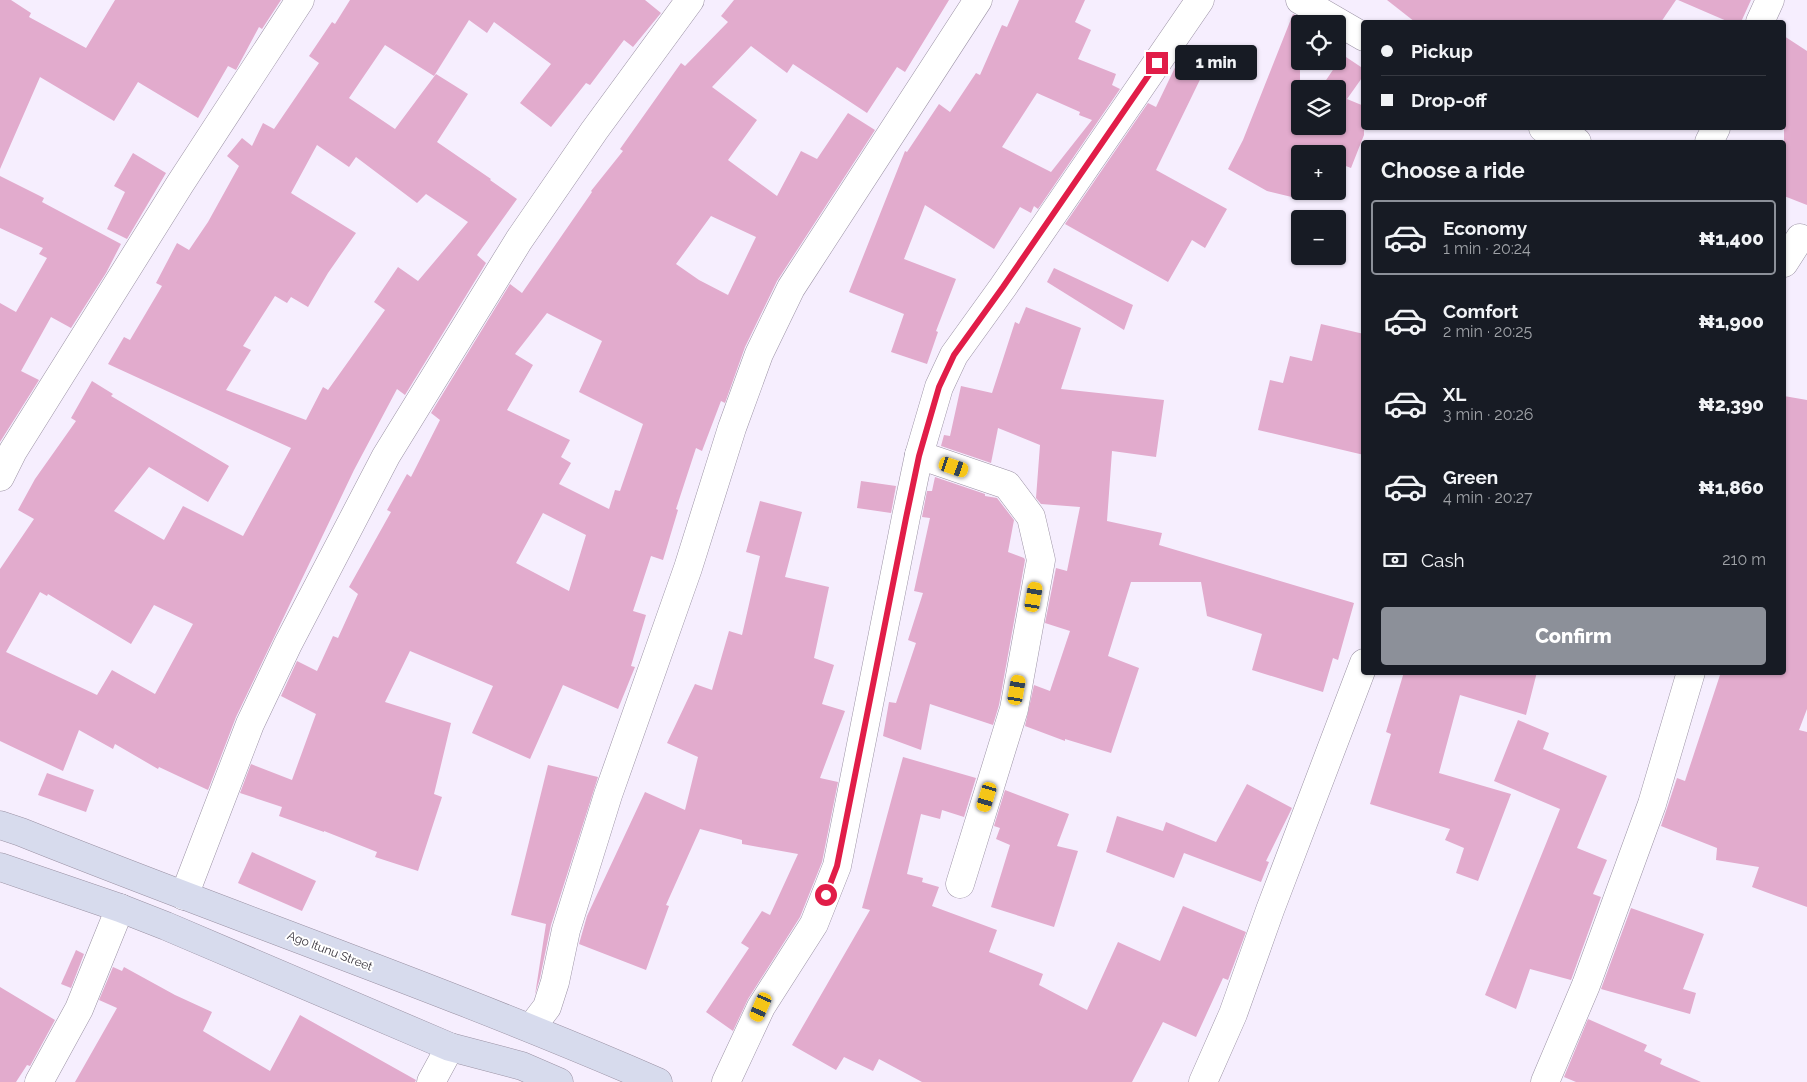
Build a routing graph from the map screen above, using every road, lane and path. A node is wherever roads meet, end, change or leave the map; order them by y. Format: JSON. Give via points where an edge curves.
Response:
{"nodes":[{"id":1,"x":300,"y":0,"type":"edge"},
{"id":2,"x":690,"y":0,"type":"edge"},
{"id":3,"x":978,"y":0,"type":"edge"},
{"id":4,"x":1200,"y":0,"type":"edge"},
{"id":5,"x":1300,"y":0,"type":"edge"},
{"id":6,"x":1770,"y":0,"type":"edge"},
{"id":7,"x":1761,"y":20,"type":"edge"},
{"id":8,"x":1361,"y":35,"type":"edge"},
{"id":9,"x":1548,"y":130,"type":"edge"},
{"id":10,"x":1573,"y":140,"type":"edge"},
{"id":11,"x":1797,"y":236,"type":"edge"},
{"id":12,"x":1786,"y":259,"type":"edge"},
{"id":13,"x":919,"y":456,"type":"junction"},
{"id":14,"x":0,"y":477,"type":"edge"},
{"id":15,"x":1361,"y":671,"type":"edge"},
{"id":16,"x":1690,"y":675,"type":"edge"},
{"id":17,"x":0,"y":825,"type":"edge"},
{"id":18,"x":0,"y":867,"type":"edge"},
{"id":19,"x":960,"y":884,"type":"dead end"},
{"id":20,"x":184,"y":896,"type":"junction"},
{"id":21,"x":120,"y":908,"type":"junction"},
{"id":22,"x":531,"y":1028,"type":"junction"},
{"id":23,"x":450,"y":1047,"type":"junction"},
{"id":24,"x":39,"y":1082,"type":"edge"},
{"id":25,"x":431,"y":1082,"type":"edge"},
{"id":26,"x":559,"y":1082,"type":"edge"},
{"id":27,"x":658,"y":1082,"type":"edge"},
{"id":28,"x":726,"y":1082,"type":"edge"},
{"id":29,"x":1203,"y":1082,"type":"edge"},
{"id":30,"x":1545,"y":1082,"type":"edge"}],
"edges":[{"from":1,"to":14,"type":"street","via":[[180,184],[13,451]]},
{"from":2,"to":20,"type":"street","via":[[519,240],[386,456],[250,724]]},
{"from":3,"to":22,"type":"street","via":[[791,288],[759,354],[608,794],[566,930],[547,1007]]},
{"from":4,"to":13,"type":"street","via":[[954,355],[939,387]]},
{"from":5,"to":8,"type":"street"},
{"from":6,"to":7,"type":"street"},
{"from":9,"to":10,"type":"street"},
{"from":11,"to":12,"type":"street"},
{"from":13,"to":19,"type":"street","via":[[1007,485],[1031,517],[1041,560],[1014,709]]},
{"from":13,"to":28,"type":"street","via":[[837,866],[814,924],[761,1007]]},
{"from":15,"to":29,"type":"street","via":[[1233,1014]]},
{"from":16,"to":30,"type":"street","via":[[1649,813],[1586,985]]},
{"from":17,"to":20,"type":"main road","name":"Ago Itunu Street"},
{"from":18,"to":21,"type":"main road"},
{"from":20,"to":22,"type":"main road","name":"Ago Itunu Street"},
{"from":21,"to":23,"type":"main road"},
{"from":21,"to":24,"type":"street","via":[[79,1009]]},
{"from":22,"to":27,"type":"main road","name":"Ago Itunu Street"},
{"from":23,"to":25,"type":"street"},
{"from":23,"to":26,"type":"main road","via":[[522,1066]]}]}
